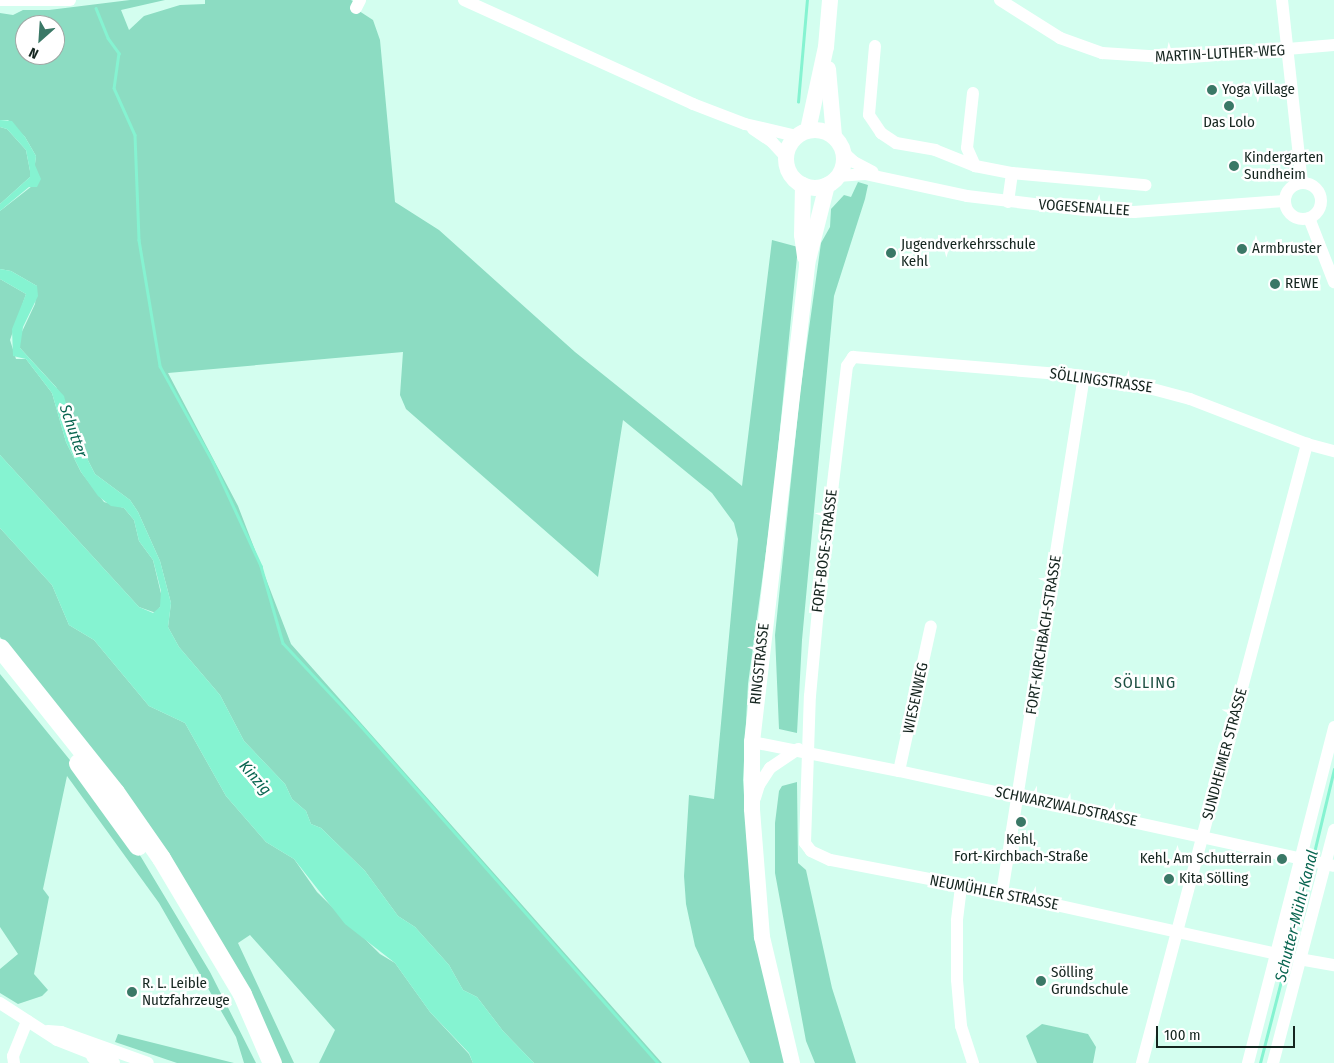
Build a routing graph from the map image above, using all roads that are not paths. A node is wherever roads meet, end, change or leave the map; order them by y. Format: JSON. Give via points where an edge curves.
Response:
{"nodes":[{"id":1,"x":0,"y":0,"type":"edge"},
{"id":2,"x":70,"y":0,"type":"edge"},
{"id":3,"x":464,"y":0,"type":"edge"},
{"id":4,"x":830,"y":0,"type":"edge"},
{"id":5,"x":1000,"y":0,"type":"edge"},
{"id":6,"x":1282,"y":0,"type":"edge"},
{"id":7,"x":1334,"y":45,"type":"edge"},
{"id":8,"x":875,"y":46,"type":"dead end"},
{"id":9,"x":826,"y":47,"type":"junction"},
{"id":10,"x":1287,"y":50,"type":"junction"},
{"id":11,"x":973,"y":93,"type":"dead end"},
{"id":12,"x":745,"y":124,"type":"junction"},
{"id":13,"x":802,"y":133,"type":"junction"},
{"id":14,"x":834,"y":136,"type":"junction"},
{"id":15,"x":844,"y":153,"type":"junction"},
{"id":16,"x":786,"y":157,"type":"junction"},
{"id":17,"x":975,"y":166,"type":"junction"},
{"id":18,"x":1012,"y":173,"type":"junction"},
{"id":19,"x":885,"y":176,"type":"junction"},
{"id":20,"x":833,"y":181,"type":"junction"},
{"id":21,"x":1302,"y":183,"type":"junction"},
{"id":22,"x":803,"y":185,"type":"junction"},
{"id":23,"x":1145,"y":185,"type":"dead end"},
{"id":24,"x":1334,"y":196,"type":"edge"},
{"id":25,"x":1320,"y":197,"type":"junction"},
{"id":26,"x":1285,"y":201,"type":"junction"},
{"id":27,"x":1008,"y":202,"type":"junction"},
{"id":28,"x":1309,"y":218,"type":"junction"},
{"id":29,"x":806,"y":264,"type":"junction"},
{"id":30,"x":1334,"y":282,"type":"edge"},
{"id":31,"x":858,"y":356,"type":"joint"},
{"id":32,"x":1084,"y":376,"type":"junction"},
{"id":33,"x":1307,"y":444,"type":"junction"},
{"id":34,"x":1334,"y":451,"type":"edge"},
{"id":35,"x":931,"y":626,"type":"dead end"},
{"id":36,"x":0,"y":648,"type":"edge"},
{"id":37,"x":0,"y":664,"type":"edge"},
{"id":38,"x":1334,"y":727,"type":"edge"},
{"id":39,"x":752,"y":742,"type":"junction"},
{"id":40,"x":804,"y":751,"type":"junction"},
{"id":41,"x":899,"y":771,"type":"junction"},
{"id":42,"x":1019,"y":797,"type":"junction"},
{"id":43,"x":752,"y":809,"type":"junction"},
{"id":44,"x":1334,"y":830,"type":"edge"},
{"id":45,"x":1203,"y":836,"type":"junction"},
{"id":46,"x":1317,"y":861,"type":"edge"},
{"id":47,"x":961,"y":887,"type":"junction"},
{"id":48,"x":1002,"y":893,"type":"junction"},
{"id":49,"x":1176,"y":932,"type":"junction"},
{"id":50,"x":1277,"y":954,"type":"junction"},
{"id":51,"x":1299,"y":959,"type":"junction"},
{"id":52,"x":1334,"y":965,"type":"edge"},
{"id":53,"x":0,"y":1003,"type":"edge"},
{"id":54,"x":27,"y":1021,"type":"junction"},
{"id":55,"x":103,"y":1055,"type":"edge"},
{"id":56,"x":14,"y":1063,"type":"edge"},
{"id":57,"x":148,"y":1063,"type":"edge"},
{"id":58,"x":262,"y":1063,"type":"edge"},
{"id":59,"x":272,"y":1063,"type":"edge"},
{"id":60,"x":792,"y":1063,"type":"edge"},
{"id":61,"x":973,"y":1063,"type":"edge"},
{"id":62,"x":1142,"y":1063,"type":"edge"},
{"id":63,"x":1248,"y":1063,"type":"edge"},
{"id":64,"x":1273,"y":1063,"type":"edge"}],
"edges":[{"from":1,"to":2,"type":"street"},
{"from":3,"to":12,"type":"street","via":[[693,104]]},
{"from":4,"to":9,"type":"main road"},
{"from":5,"to":10,"type":"street","name":"MARTIN-LUTHER-WEG","via":[[1060,38],[1102,53],[1180,58]]},
{"from":6,"to":10,"type":"street"},
{"from":7,"to":10,"type":"street","name":"MARTIN-LUTHER-WEG"},
{"from":8,"to":17,"type":"street","via":[[869,115],[881,133],[896,143],[935,150]]},
{"from":9,"to":13,"type":"main road"},
{"from":9,"to":14,"type":"main road"},
{"from":10,"to":21,"type":"street"},
{"from":11,"to":17,"type":"street","via":[[967,148]]},
{"from":12,"to":13,"type":"street"},
{"from":12,"to":16,"type":"street","via":[[772,142]]},
{"from":13,"to":14,"type":"main road","via":[[822,130]]},
{"from":13,"to":16,"type":"main road"},
{"from":14,"to":15,"type":"main road"},
{"from":15,"to":19,"type":"street","name":"VOGESENALLEE","via":[[854,162]]},
{"from":15,"to":20,"type":"main road"},
{"from":16,"to":22,"type":"main road","via":[[788,170]]},
{"from":17,"to":18,"type":"street"},
{"from":18,"to":23,"type":"street"},
{"from":18,"to":27,"type":"street"},
{"from":19,"to":20,"type":"street","name":"VOGESENALLEE","via":[[859,173]]},
{"from":19,"to":27,"type":"street","name":"VOGESENALLEE"},
{"from":20,"to":22,"type":"main road"},
{"from":20,"to":29,"type":"main road","name":"RINGSTRASSE"},
{"from":21,"to":25,"type":"street","via":[[1315,188]]},
{"from":21,"to":26,"type":"street","via":[[1290,188]]},
{"from":22,"to":29,"type":"main road","name":"RINGSTRASSE","via":[[802,235]]},
{"from":24,"to":25,"type":"street"},
{"from":25,"to":28,"type":"street","via":[[1319,210]]},
{"from":26,"to":27,"type":"street","name":"VOGESENALLEE","via":[[1134,212]]},
{"from":26,"to":28,"type":"street","via":[[1291,214]]},
{"from":28,"to":30,"type":"street"},
{"from":29,"to":39,"type":"main road","name":"RINGSTRASSE"},
{"from":31,"to":32,"type":"street","name":"SÖLLINGSTRASSE"},
{"from":31,"to":40,"type":"street","name":"FORT-BOSE-STRASSE","via":[[847,366]]},
{"from":32,"to":33,"type":"street","name":"SÖLLINGSTRASSE","via":[[1177,395]]},
{"from":32,"to":42,"type":"street","name":"FORT-KIRCHBACH-STRASSE"},
{"from":33,"to":34,"type":"street","name":"SÖLLINGSTRASSE"},
{"from":33,"to":45,"type":"street","name":"SUNDHEIMER STRASSE"},
{"from":35,"to":41,"type":"street","name":"WIESENWEG"},
{"from":36,"to":59,"type":"highway","via":[[115,792],[161,858],[242,994]]},
{"from":37,"to":58,"type":"highway","via":[[58,737],[165,886],[235,1004]]},
{"from":38,"to":46,"type":"street"},
{"from":39,"to":40,"type":"street","name":"SCHWARZWALDSTRASSE"},
{"from":39,"to":43,"type":"main road","name":"RINGSTRASSE"},
{"from":40,"to":41,"type":"street","name":"SCHWARZWALDSTRASSE"},
{"from":40,"to":43,"type":"street","via":[[770,768],[759,785]]},
{"from":40,"to":47,"type":"street","name":"NEUMÜHLER STRASSE","via":[[805,843],[810,851],[830,860]]},
{"from":41,"to":42,"type":"street","name":"SCHWARZWALDSTRASSE"},
{"from":42,"to":45,"type":"street","name":"SCHWARZWALDSTRASSE"},
{"from":42,"to":48,"type":"street","name":"FORT-KIRCHBACH-STRASSE"},
{"from":43,"to":60,"type":"main road","name":"RINGSTRASSE","via":[[762,937]]},
{"from":44,"to":46,"type":"street"},
{"from":45,"to":46,"type":"street","name":"SCHWARZWALDSTRASSE"},
{"from":45,"to":49,"type":"street","name":"SUNDHEIMER STRASSE"},
{"from":46,"to":50,"type":"street"},
{"from":46,"to":51,"type":"street"},
{"from":47,"to":48,"type":"street","name":"NEUMÜHLER STRASSE"},
{"from":47,"to":61,"type":"street","via":[[957,921],[957,980],[961,1026]]},
{"from":48,"to":49,"type":"street","name":"NEUMÜHLER STRASSE"},
{"from":49,"to":50,"type":"street","name":"NEUMÜHLER STRASSE"},
{"from":49,"to":62,"type":"street","name":"SUNDHEIMER STRASSE"},
{"from":50,"to":63,"type":"street"},
{"from":51,"to":52,"type":"street"},
{"from":51,"to":64,"type":"street"},
{"from":53,"to":54,"type":"street"},
{"from":54,"to":55,"type":"street","via":[[48,1031],[57,1040]]},
{"from":54,"to":56,"type":"street","via":[[13,1056]]},
{"from":55,"to":57,"type":"street"}]}
